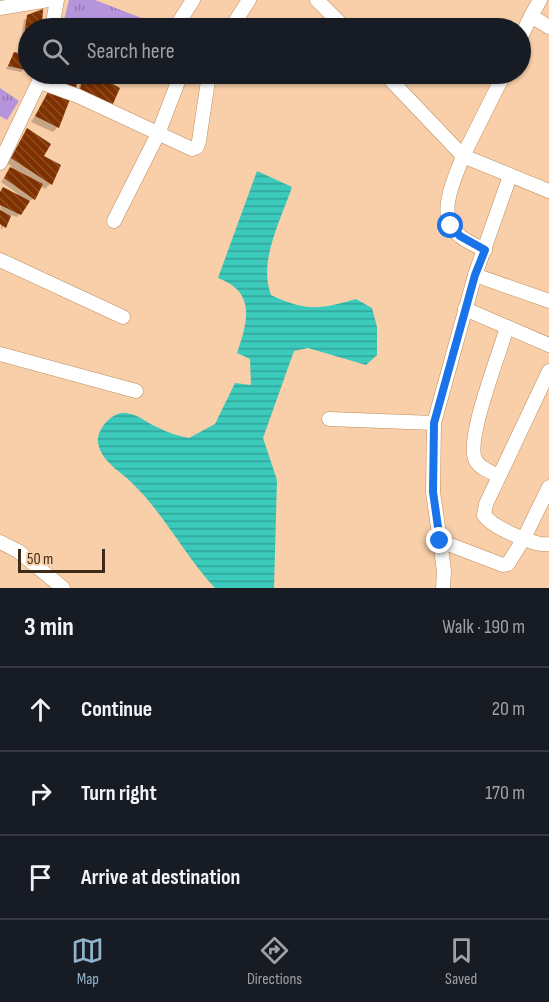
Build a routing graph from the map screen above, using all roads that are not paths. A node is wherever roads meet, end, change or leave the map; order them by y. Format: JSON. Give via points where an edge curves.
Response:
{"nodes":[{"id":1,"x":48,"y":0,"type":"edge"},
{"id":2,"x":57,"y":0,"type":"edge"},
{"id":3,"x":193,"y":0,"type":"edge"},
{"id":4,"x":249,"y":0,"type":"edge"},
{"id":5,"x":317,"y":0,"type":"edge"},
{"id":6,"x":540,"y":0,"type":"edge"},
{"id":7,"x":0,"y":8,"type":"edge"},
{"id":8,"x":531,"y":16,"type":"joint"},
{"id":9,"x":54,"y":18,"type":"edge"},
{"id":10,"x":182,"y":18,"type":"edge"},
{"id":11,"x":237,"y":18,"type":"edge"},
{"id":12,"x":335,"y":18,"type":"edge"},
{"id":13,"x":549,"y":27,"type":"edge"},
{"id":14,"x":37,"y":84,"type":"edge"},
{"id":15,"x":53,"y":84,"type":"edge"},
{"id":16,"x":177,"y":84,"type":"edge"},
{"id":17,"x":207,"y":84,"type":"edge"},
{"id":18,"x":395,"y":84,"type":"edge"},
{"id":19,"x":499,"y":84,"type":"edge"},
{"id":20,"x":158,"y":134,"type":"junction"},
{"id":21,"x":6,"y":136,"type":"edge"},
{"id":22,"x":463,"y":156,"type":"junction"},
{"id":23,"x":0,"y":163,"type":"edge"},
{"id":24,"x":510,"y":176,"type":"junction"},
{"id":25,"x":549,"y":191,"type":"edge"},
{"id":26,"x":114,"y":221,"type":"dead end"},
{"id":27,"x":485,"y":250,"type":"junction"},
{"id":28,"x":0,"y":260,"type":"edge"},
{"id":29,"x":475,"y":275,"type":"junction"},
{"id":30,"x":549,"y":301,"type":"edge"},
{"id":31,"x":465,"y":309,"type":"junction"},
{"id":32,"x":123,"y":316,"type":"dead end"},
{"id":33,"x":507,"y":327,"type":"junction"},
{"id":34,"x":549,"y":345,"type":"edge"},
{"id":35,"x":0,"y":354,"type":"edge"},
{"id":36,"x":549,"y":371,"type":"edge"},
{"id":37,"x":136,"y":391,"type":"dead end"},
{"id":38,"x":329,"y":419,"type":"dead end"},
{"id":39,"x":434,"y":423,"type":"junction"},
{"id":40,"x":499,"y":476,"type":"junction"},
{"id":41,"x":549,"y":487,"type":"edge"},
{"id":42,"x":524,"y":538,"type":"junction"},
{"id":43,"x":440,"y":541,"type":"junction"},
{"id":44,"x":0,"y":542,"type":"edge"},
{"id":45,"x":549,"y":544,"type":"edge"},
{"id":46,"x":63,"y":588,"type":"edge"},
{"id":47,"x":443,"y":588,"type":"edge"}],
"edges":[{"from":1,"to":7,"type":"street"},
{"from":2,"to":9,"type":"street"},
{"from":3,"to":10,"type":"street"},
{"from":4,"to":11,"type":"street"},
{"from":5,"to":12,"type":"street"},
{"from":6,"to":8,"type":"street"},
{"from":8,"to":13,"type":"street"},
{"from":14,"to":21,"type":"street"},
{"from":15,"to":20,"type":"street"},
{"from":16,"to":20,"type":"street"},
{"from":17,"to":20,"type":"street","via":[[197,147],[188,148]]},
{"from":18,"to":22,"type":"street"},
{"from":19,"to":22,"type":"street"},
{"from":20,"to":26,"type":"street"},
{"from":21,"to":23,"type":"street"},
{"from":22,"to":24,"type":"street"},
{"from":22,"to":27,"type":"street","via":[[450,194],[449,219],[460,236]]},
{"from":24,"to":25,"type":"street"},
{"from":24,"to":27,"type":"street"},
{"from":27,"to":29,"type":"street"},
{"from":28,"to":32,"type":"street"},
{"from":29,"to":30,"type":"street"},
{"from":29,"to":31,"type":"street"},
{"from":31,"to":33,"type":"street"},
{"from":31,"to":39,"type":"street"},
{"from":33,"to":34,"type":"street"},
{"from":33,"to":40,"type":"street","via":[[474,428],[472,449],[482,468]]},
{"from":35,"to":37,"type":"street"},
{"from":36,"to":40,"type":"street"},
{"from":38,"to":39,"type":"street"},
{"from":39,"to":43,"type":"street","via":[[433,492]]},
{"from":40,"to":42,"type":"street","via":[[484,515]]},
{"from":41,"to":42,"type":"street"},
{"from":42,"to":43,"type":"street","via":[[511,561],[502,565]]},
{"from":42,"to":45,"type":"street","via":[[539,545]]},
{"from":43,"to":47,"type":"street"},
{"from":44,"to":46,"type":"street","via":[[18,551]]}]}
